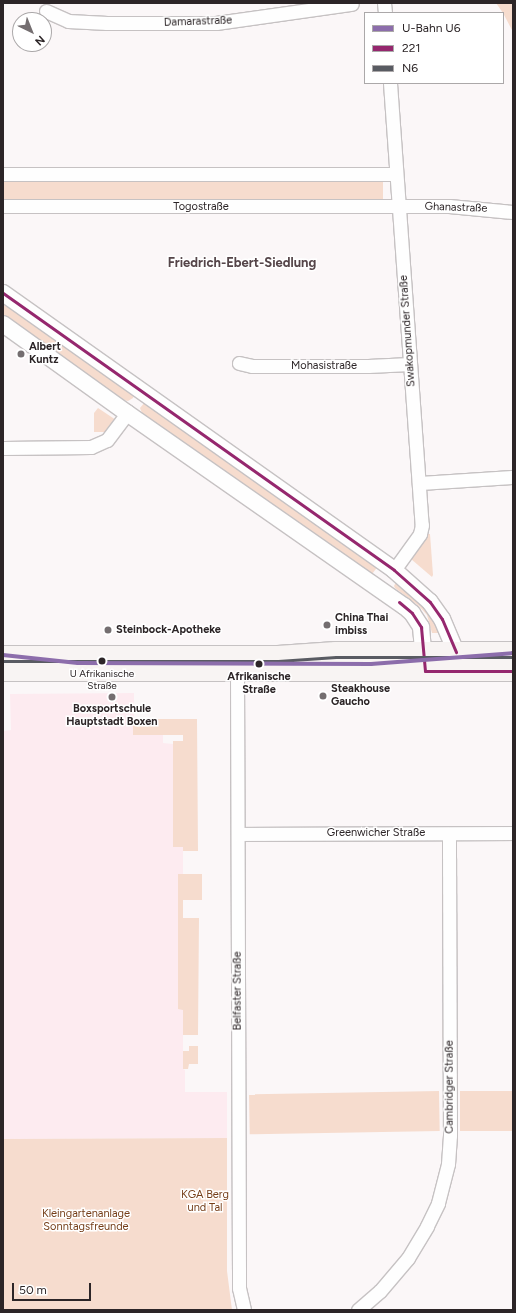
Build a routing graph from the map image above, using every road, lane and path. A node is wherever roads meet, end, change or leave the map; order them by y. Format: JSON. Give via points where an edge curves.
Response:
{"nodes":[{"id":1,"x":352,"y":4,"type":"dead end"},
{"id":2,"x":46,"y":11,"type":"dead end"},
{"id":3,"x":390,"y":84,"type":"edge"},
{"id":4,"x":3,"y":174,"type":"edge"},
{"id":5,"x":396,"y":174,"type":"junction"},
{"id":6,"x":3,"y":206,"type":"edge"},
{"id":7,"x":399,"y":207,"type":"junction"},
{"id":8,"x":513,"y":212,"type":"edge"},
{"id":9,"x":3,"y":293,"type":"edge"},
{"id":10,"x":3,"y":324,"type":"edge"},
{"id":11,"x":239,"y":363,"type":"dead end"},
{"id":12,"x":410,"y":364,"type":"junction"},
{"id":13,"x":142,"y":392,"type":"junction"},
{"id":14,"x":127,"y":413,"type":"junction"},
{"id":15,"x":3,"y":448,"type":"edge"},
{"id":16,"x":513,"y":477,"type":"edge"},
{"id":17,"x":419,"y":483,"type":"junction"},
{"id":18,"x":394,"y":570,"type":"junction"},
{"id":19,"x":380,"y":589,"type":"junction"},
{"id":20,"x":513,"y":652,"type":"edge"},
{"id":21,"x":3,"y":656,"type":"edge"},
{"id":22,"x":424,"y":661,"type":"junction"},
{"id":23,"x":456,"y":662,"type":"junction"},
{"id":24,"x":3,"y":671,"type":"edge"},
{"id":25,"x":237,"y":671,"type":"junction"},
{"id":26,"x":513,"y":671,"type":"edge"},
{"id":27,"x":513,"y":833,"type":"edge"},
{"id":28,"x":238,"y":834,"type":"junction"},
{"id":29,"x":450,"y":834,"type":"junction"},
{"id":30,"x":244,"y":1310,"type":"edge"},
{"id":31,"x":358,"y":1310,"type":"edge"}],
"edges":[{"from":1,"to":2,"type":"street","name":"Damarastraße","via":[[216,23],[107,24],[68,21]]},
{"from":3,"to":5,"type":"street","name":"Swakopmunder Straße"},
{"from":4,"to":5,"type":"street"},
{"from":5,"to":7,"type":"street","name":"Swakopmunder Straße"},
{"from":6,"to":7,"type":"street","name":"Togostraße"},
{"from":7,"to":8,"type":"street","name":"Ghanastraße","via":[[474,207]]},
{"from":7,"to":12,"type":"street","name":"Swakopmunder Straße"},
{"from":9,"to":13,"type":"street"},
{"from":10,"to":14,"type":"street"},
{"from":11,"to":12,"type":"street","name":"Mohasistraße","via":[[252,366]]},
{"from":12,"to":17,"type":"street","name":"Swakopmunder Straße"},
{"from":13,"to":14,"type":"street"},
{"from":13,"to":18,"type":"street"},
{"from":14,"to":15,"type":"street","via":[[107,440],[91,447]]},
{"from":14,"to":19,"type":"street"},
{"from":16,"to":17,"type":"street"},
{"from":17,"to":18,"type":"street","name":"Swakopmunder Straße","via":[[422,525],[420,534]]},
{"from":18,"to":19,"type":"street"},
{"from":18,"to":23,"type":"street","via":[[418,590],[442,619]]},
{"from":19,"to":22,"type":"street","via":[[404,606],[419,622]]},
{"from":20,"to":23,"type":"main road"},
{"from":21,"to":22,"type":"main road","via":[[278,656],[336,652]]},
{"from":22,"to":23,"type":"main road"},
{"from":22,"to":25,"type":"main road"},
{"from":23,"to":26,"type":"main road"},
{"from":24,"to":25,"type":"main road"},
{"from":25,"to":28,"type":"street","name":"Belfaster Straße"},
{"from":27,"to":29,"type":"street","name":"Greenwicher Straße"},
{"from":28,"to":29,"type":"street","name":"Greenwicher Straße"},
{"from":28,"to":30,"type":"street","name":"Belfaster Straße","via":[[239,1288]]},
{"from":29,"to":31,"type":"street","name":"Cambridger Straße","via":[[448,1164],[438,1203],[428,1226],[394,1277]]}]}
